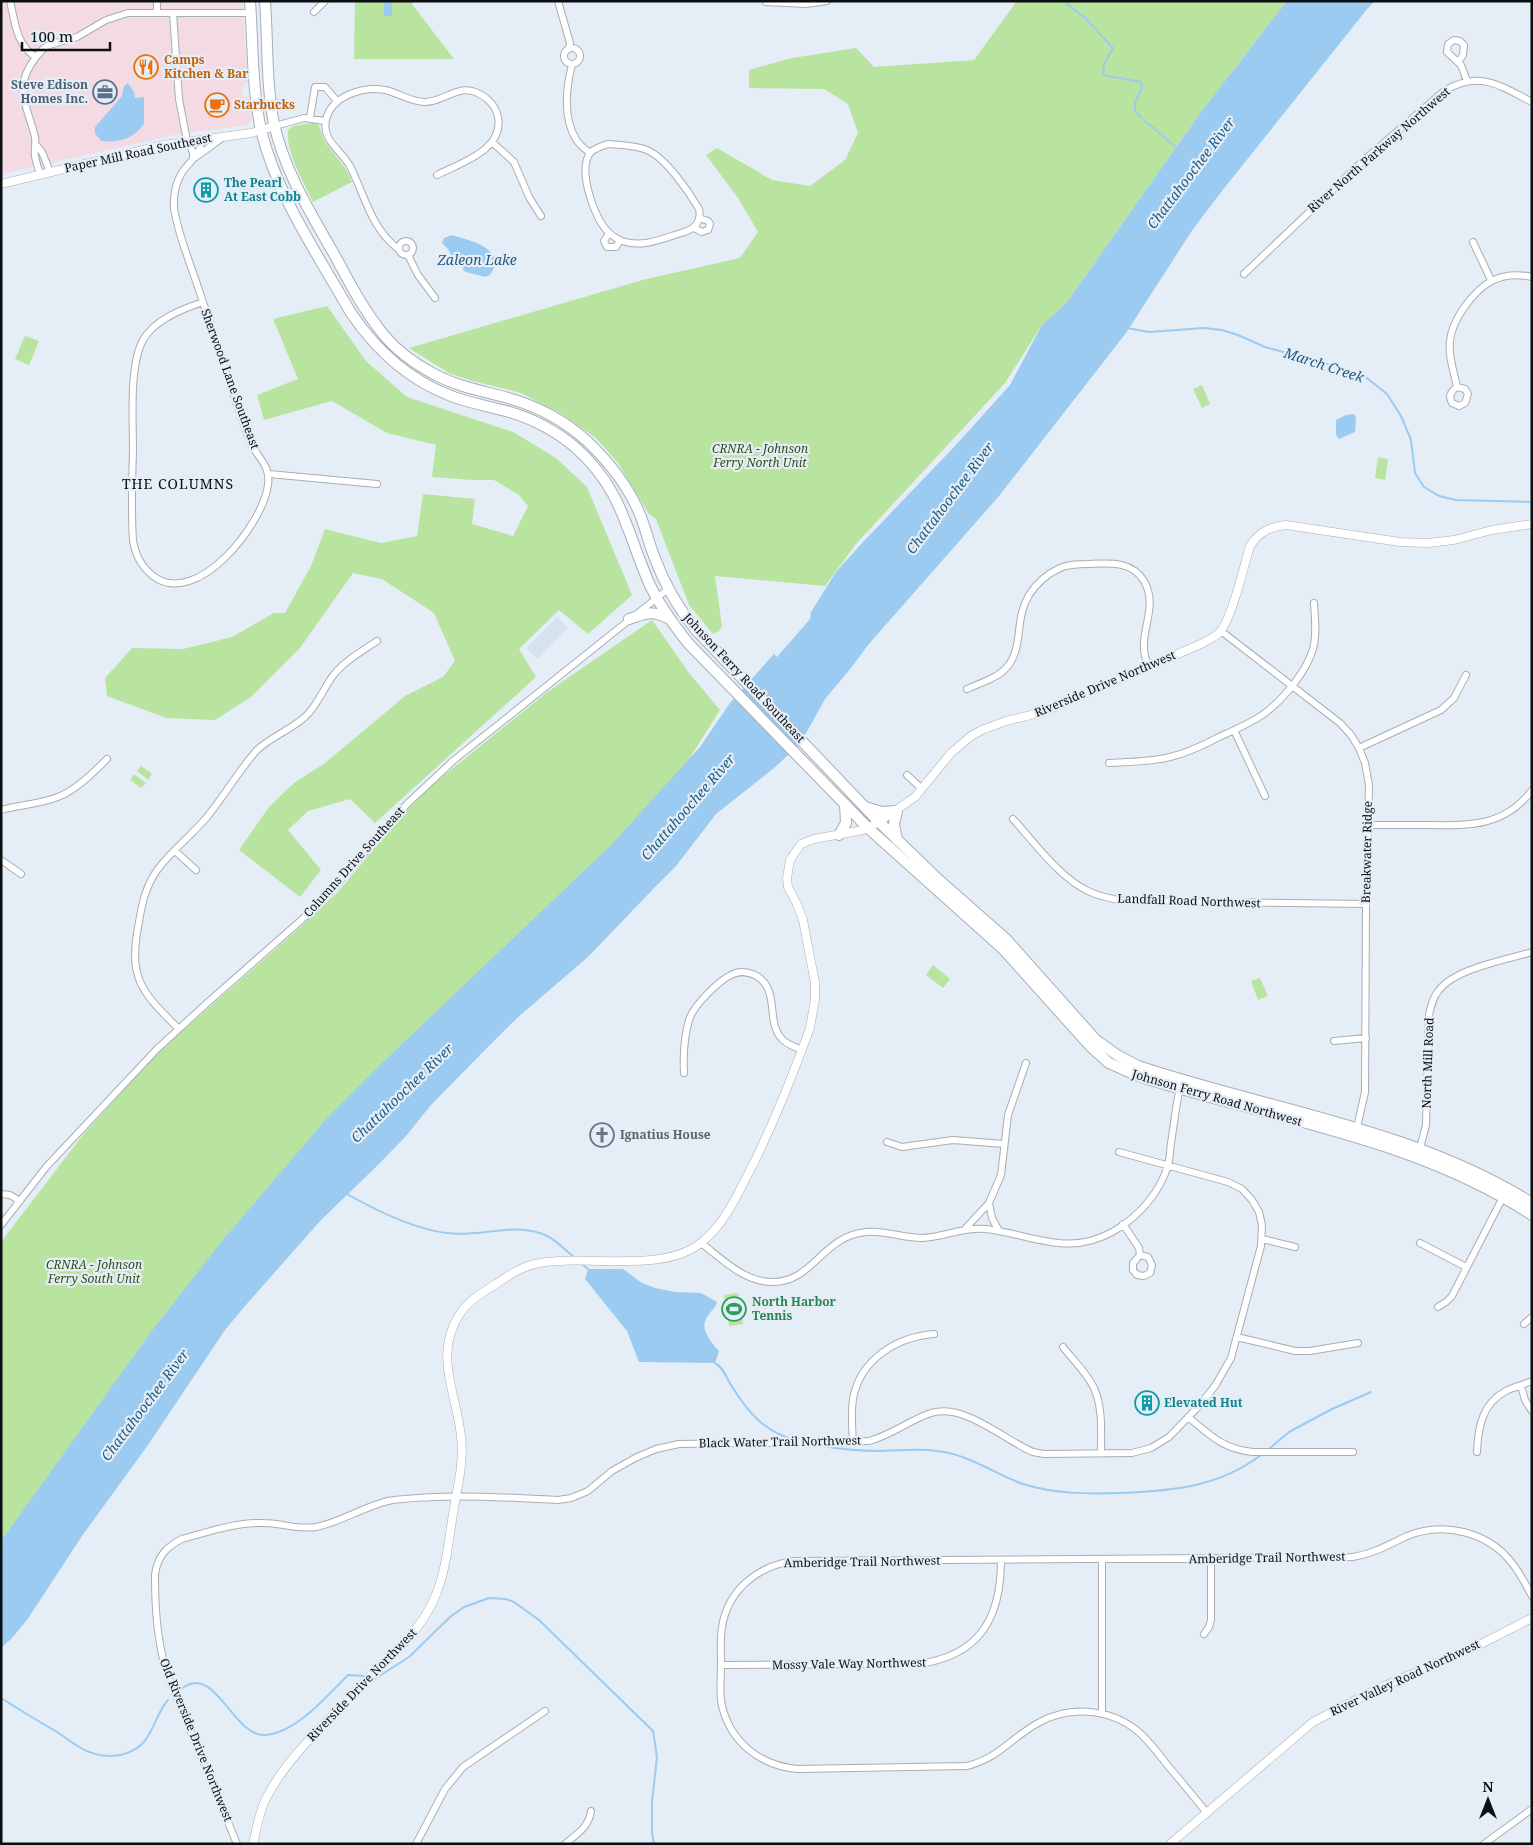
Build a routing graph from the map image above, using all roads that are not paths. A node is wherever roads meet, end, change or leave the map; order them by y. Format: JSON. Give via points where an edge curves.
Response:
{"nodes":[{"id":1,"x":10,"y":1,"type":"edge"},
{"id":2,"x":157,"y":1,"type":"edge"},
{"id":3,"x":250,"y":1,"type":"edge"},
{"id":4,"x":265,"y":1,"type":"edge"},
{"id":5,"x":324,"y":1,"type":"edge"},
{"id":6,"x":558,"y":1,"type":"edge"},
{"id":7,"x":827,"y":1,"type":"edge"},
{"id":8,"x":766,"y":2,"type":"edge"},
{"id":9,"x":158,"y":12,"type":"junction"},
{"id":10,"x":314,"y":12,"type":"dead end"},
{"id":11,"x":173,"y":13,"type":"junction"},
{"id":12,"x":251,"y":13,"type":"junction"},
{"id":13,"x":569,"y":48,"type":"junction"},
{"id":14,"x":36,"y":57,"type":"junction"},
{"id":15,"x":1458,"y":62,"type":"dead end"},
{"id":16,"x":572,"y":65,"type":"junction"},
{"id":17,"x":1467,"y":81,"type":"junction"},
{"id":18,"x":337,"y":101,"type":"junction"},
{"id":19,"x":1532,"y":102,"type":"edge"},
{"id":20,"x":310,"y":118,"type":"junction"},
{"id":21,"x":325,"y":121,"type":"junction"},
{"id":22,"x":275,"y":126,"type":"junction"},
{"id":23,"x":261,"y":130,"type":"junction"},
{"id":24,"x":224,"y":136,"type":"junction"},
{"id":25,"x":201,"y":139,"type":"junction"},
{"id":26,"x":187,"y":141,"type":"junction"},
{"id":27,"x":492,"y":142,"type":"junction"},
{"id":28,"x":36,"y":145,"type":"junction"},
{"id":29,"x":590,"y":153,"type":"junction"},
{"id":30,"x":194,"y":158,"type":"junction"},
{"id":31,"x":50,"y":172,"type":"junction"},
{"id":32,"x":40,"y":174,"type":"junction"},
{"id":33,"x":437,"y":175,"type":"dead end"},
{"id":34,"x":1,"y":184,"type":"edge"},
{"id":35,"x":541,"y":216,"type":"dead end"},
{"id":36,"x":699,"y":218,"type":"junction"},
{"id":37,"x":694,"y":228,"type":"junction"},
{"id":38,"x":609,"y":233,"type":"junction"},
{"id":39,"x":620,"y":240,"type":"junction"},
{"id":40,"x":1473,"y":242,"type":"dead end"},
{"id":41,"x":398,"y":249,"type":"junction"},
{"id":42,"x":408,"y":255,"type":"junction"},
{"id":43,"x":1244,"y":274,"type":"dead end"},
{"id":44,"x":1532,"y":277,"type":"edge"},
{"id":45,"x":1491,"y":280,"type":"junction"},
{"id":46,"x":435,"y":298,"type":"dead end"},
{"id":47,"x":203,"y":302,"type":"junction"},
{"id":48,"x":1457,"y":387,"type":"dead end"},
{"id":49,"x":269,"y":474,"type":"junction"},
{"id":50,"x":377,"y":484,"type":"dead end"},
{"id":51,"x":1532,"y":524,"type":"edge"},
{"id":52,"x":668,"y":589,"type":"junction"},
{"id":53,"x":656,"y":597,"type":"junction"},
{"id":54,"x":1314,"y":603,"type":"dead end"},
{"id":55,"x":629,"y":619,"type":"junction"},
{"id":56,"x":670,"y":619,"type":"junction"},
{"id":57,"x":1221,"y":631,"type":"junction"},
{"id":58,"x":378,"y":641,"type":"dead end"},
{"id":59,"x":1149,"y":666,"type":"junction"},
{"id":60,"x":1466,"y":675,"type":"dead end"},
{"id":61,"x":1292,"y":686,"type":"junction"},
{"id":62,"x":967,"y":689,"type":"dead end"},
{"id":63,"x":1234,"y":730,"type":"junction"},
{"id":64,"x":1359,"y":748,"type":"junction"},
{"id":65,"x":810,"y":750,"type":"joint"},
{"id":66,"x":801,"y":759,"type":"joint"},
{"id":67,"x":107,"y":760,"type":"dead end"},
{"id":68,"x":1110,"y":763,"type":"dead end"},
{"id":69,"x":907,"y":775,"type":"dead end"},
{"id":70,"x":922,"y":790,"type":"junction"},
{"id":71,"x":1532,"y":790,"type":"edge"},
{"id":72,"x":1265,"y":796,"type":"dead end"},
{"id":73,"x":845,"y":804,"type":"junction"},
{"id":74,"x":864,"y":807,"type":"junction"},
{"id":75,"x":1,"y":810,"type":"edge"},
{"id":76,"x":897,"y":811,"type":"junction"},
{"id":77,"x":1012,"y":819,"type":"dead end"},
{"id":78,"x":878,"y":822,"type":"junction"},
{"id":79,"x":1368,"y":824,"type":"junction"},
{"id":80,"x":868,"y":828,"type":"junction"},
{"id":81,"x":839,"y":835,"type":"junction"},
{"id":82,"x":897,"y":840,"type":"junction"},
{"id":83,"x":175,"y":850,"type":"junction"},
{"id":84,"x":1,"y":860,"type":"edge"},
{"id":85,"x":196,"y":870,"type":"dead end"},
{"id":86,"x":21,"y":874,"type":"dead end"},
{"id":87,"x":1366,"y":904,"type":"junction"},
{"id":88,"x":1532,"y":952,"type":"edge"},
{"id":89,"x":178,"y":1028,"type":"junction"},
{"id":90,"x":1366,"y":1038,"type":"junction"},
{"id":91,"x":1334,"y":1041,"type":"dead end"},
{"id":92,"x":802,"y":1050,"type":"junction"},
{"id":93,"x":1026,"y":1064,"type":"dead end"},
{"id":94,"x":684,"y":1073,"type":"dead end"},
{"id":95,"x":1180,"y":1083,"type":"junction"},
{"id":96,"x":1356,"y":1133,"type":"junction"},
{"id":97,"x":887,"y":1142,"type":"dead end"},
{"id":98,"x":1004,"y":1144,"type":"junction"},
{"id":99,"x":1420,"y":1148,"type":"junction"},
{"id":100,"x":1119,"y":1152,"type":"dead end"},
{"id":101,"x":1168,"y":1165,"type":"junction"},
{"id":102,"x":1,"y":1194,"type":"edge"},
{"id":103,"x":1503,"y":1197,"type":"junction"},
{"id":104,"x":20,"y":1202,"type":"junction"},
{"id":105,"x":989,"y":1203,"type":"junction"},
{"id":106,"x":1532,"y":1203,"type":"edge"},
{"id":107,"x":1,"y":1211,"type":"edge"},
{"id":108,"x":1532,"y":1215,"type":"edge"},
{"id":109,"x":8,"y":1217,"type":"junction"},
{"id":110,"x":1123,"y":1224,"type":"junction"},
{"id":111,"x":1,"y":1225,"type":"edge"},
{"id":112,"x":965,"y":1229,"type":"junction"},
{"id":113,"x":999,"y":1232,"type":"junction"},
{"id":114,"x":1262,"y":1239,"type":"junction"},
{"id":115,"x":701,"y":1243,"type":"junction"},
{"id":116,"x":1420,"y":1243,"type":"dead end"},
{"id":117,"x":1294,"y":1247,"type":"dead end"},
{"id":118,"x":1140,"y":1255,"type":"dead end"},
{"id":119,"x":1466,"y":1267,"type":"junction"},
{"id":120,"x":1438,"y":1307,"type":"dead end"},
{"id":121,"x":1532,"y":1317,"type":"edge"},
{"id":122,"x":1524,"y":1324,"type":"dead end"},
{"id":123,"x":934,"y":1334,"type":"dead end"},
{"id":124,"x":1237,"y":1337,"type":"junction"},
{"id":125,"x":1358,"y":1343,"type":"dead end"},
{"id":126,"x":1063,"y":1347,"type":"dead end"},
{"id":127,"x":1532,"y":1381,"type":"edge"},
{"id":128,"x":1521,"y":1386,"type":"junction"},
{"id":129,"x":1532,"y":1411,"type":"edge"},
{"id":130,"x":1188,"y":1417,"type":"junction"},
{"id":131,"x":853,"y":1442,"type":"junction"},
{"id":132,"x":1353,"y":1452,"type":"dead end"},
{"id":133,"x":1477,"y":1452,"type":"dead end"},
{"id":134,"x":1102,"y":1454,"type":"junction"},
{"id":135,"x":456,"y":1496,"type":"junction"},
{"id":136,"x":1211,"y":1559,"type":"junction"},
{"id":137,"x":1001,"y":1560,"type":"junction"},
{"id":138,"x":1102,"y":1560,"type":"junction"},
{"id":139,"x":1532,"y":1596,"type":"edge"},
{"id":140,"x":1532,"y":1618,"type":"edge"},
{"id":141,"x":1204,"y":1634,"type":"dead end"},
{"id":142,"x":721,"y":1665,"type":"junction"},
{"id":143,"x":545,"y":1711,"type":"dead end"},
{"id":144,"x":1102,"y":1714,"type":"junction"},
{"id":145,"x":1532,"y":1809,"type":"edge"},
{"id":146,"x":592,"y":1811,"type":"dead end"},
{"id":147,"x":1207,"y":1812,"type":"junction"},
{"id":148,"x":237,"y":1844,"type":"edge"},
{"id":149,"x":253,"y":1844,"type":"edge"},
{"id":150,"x":416,"y":1844,"type":"edge"},
{"id":151,"x":565,"y":1844,"type":"edge"},
{"id":152,"x":1170,"y":1844,"type":"edge"},
{"id":153,"x":1484,"y":1844,"type":"edge"}],
"edges":[{"from":1,"to":14,"type":"street","via":[[22,44]]},
{"from":2,"to":9,"type":"street"},
{"from":3,"to":12,"type":"main road","name":"Johnson Ferry Road Southeast"},
{"from":4,"to":22,"type":"main road","name":"Johnson Ferry Road Southeast","via":[[268,77]]},
{"from":5,"to":10,"type":"street"},
{"from":6,"to":13,"type":"street"},
{"from":7,"to":8,"type":"street","via":[[806,4]]},
{"from":9,"to":11,"type":"street"},
{"from":9,"to":14,"type":"street","via":[[112,17],[77,37],[49,45]]},
{"from":11,"to":12,"type":"street"},
{"from":11,"to":26,"type":"street","via":[[179,99]]},
{"from":12,"to":23,"type":"main road","name":"Johnson Ferry Road Southeast"},
{"from":13,"to":16,"type":"street","via":[[564,58]]},
{"from":13,"to":16,"type":"street","via":[[576,49],[580,55],[577,63]]},
{"from":14,"to":28,"type":"street","via":[[25,74],[22,90]]},
{"from":15,"to":17,"type":"street"},
{"from":16,"to":29,"type":"street","via":[[567,107],[570,124],[576,140]]},
{"from":17,"to":19,"type":"street","name":"River North Parkway Northwest","via":[[1490,82]]},
{"from":17,"to":43,"type":"street","name":"River North Parkway Northwest","via":[[1444,91],[1364,160]]},
{"from":18,"to":20,"type":"street","via":[[325,87],[315,87]]},
{"from":18,"to":21,"type":"street"},
{"from":18,"to":27,"type":"street","via":[[375,89],[426,102],[454,92],[472,91],[484,97],[496,113],[498,124]]},
{"from":20,"to":21,"type":"street"},
{"from":20,"to":22,"type":"street"},
{"from":21,"to":41,"type":"street","via":[[328,139],[350,165],[379,230]]},
{"from":22,"to":23,"type":"street","name":"Paper Mill Road Southeast"},
{"from":22,"to":52,"type":"main road","name":"Johnson Ferry Road Southeast","via":[[296,187],[361,303],[384,334],[406,356],[435,375],[466,388],[538,408],[586,440],[612,468],[632,497]]},
{"from":23,"to":24,"type":"street","name":"Paper Mill Road Southeast"},
{"from":23,"to":53,"type":"main road","name":"Johnson Ferry Road Southeast","via":[[276,176],[292,210],[351,313],[374,343],[399,367],[429,386],[519,415],[546,428],[575,448],[597,471],[617,500]]},
{"from":24,"to":25,"type":"street","name":"Paper Mill Road Southeast"},
{"from":24,"to":30,"type":"street","name":"Sherwood Lane Southeast"},
{"from":25,"to":26,"type":"street","name":"Paper Mill Road Southeast"},
{"from":25,"to":30,"type":"street","name":"Sherwood Lane Southeast","via":[[202,146]]},
{"from":26,"to":30,"type":"street"},
{"from":26,"to":31,"type":"street","name":"Paper Mill Road Southeast"},
{"from":27,"to":33,"type":"street"},
{"from":27,"to":35,"type":"street","via":[[514,162]]},
{"from":28,"to":31,"type":"street"},
{"from":28,"to":32,"type":"street"},
{"from":29,"to":36,"type":"street","via":[[608,144],[640,148],[655,154],[694,200]]},
{"from":29,"to":38,"type":"street","via":[[584,174],[596,213]]},
{"from":30,"to":47,"type":"street","name":"Sherwood Lane Southeast","via":[[183,172],[174,202]]},
{"from":31,"to":32,"type":"street","name":"Paper Mill Road Southeast"},
{"from":32,"to":34,"type":"street","name":"Paper Mill Road Southeast"},
{"from":36,"to":37,"type":"street"},
{"from":36,"to":37,"type":"street","via":[[708,221],[708,230],[702,232]]},
{"from":37,"to":39,"type":"street","via":[[645,243]]},
{"from":38,"to":39,"type":"street"},
{"from":38,"to":39,"type":"street","via":[[604,241],[607,247],[616,247]]},
{"from":40,"to":45,"type":"street"},
{"from":41,"to":42,"type":"street"},
{"from":41,"to":42,"type":"street","via":[[402,242],[410,242],[413,249]]},
{"from":42,"to":46,"type":"street"},
{"from":44,"to":45,"type":"street","via":[[1505,276]]},
{"from":45,"to":48,"type":"street","via":[[1470,299],[1452,329],[1450,354]]},
{"from":47,"to":49,"type":"street","name":"Sherwood Lane Southeast","via":[[251,443]]},
{"from":47,"to":49,"type":"street","via":[[174,314],[153,328],[143,340],[136,360],[132,531],[137,559],[162,581],[172,583],[197,578],[212,569],[244,536],[258,516],[266,497]]},
{"from":49,"to":50,"type":"street"},
{"from":51,"to":57,"type":"street","via":[[1428,543],[1274,526],[1263,531],[1250,546],[1230,613]]},
{"from":52,"to":53,"type":"street","name":"Columns Drive Southeast"},
{"from":52,"to":65,"type":"main road","name":"Johnson Ferry Road Southeast","via":[[688,620]]},
{"from":53,"to":55,"type":"street","name":"Columns Drive Southeast"},
{"from":53,"to":56,"type":"main road","name":"Johnson Ferry Road Southeast"},
{"from":54,"to":61,"type":"street","via":[[1314,648],[1305,669]]},
{"from":55,"to":56,"type":"main road","via":[[650,612]]},
{"from":55,"to":89,"type":"street","name":"Columns Drive Southeast","via":[[438,774],[307,915]]},
{"from":56,"to":66,"type":"main road","name":"Johnson Ferry Road Southeast","via":[[688,643]]},
{"from":57,"to":59,"type":"street","name":"Riverside Drive Northwest"},
{"from":57,"to":61,"type":"street","name":"Breakwater Ridge"},
{"from":58,"to":83,"type":"street","via":[[338,670],[300,721],[258,750],[207,817]]},
{"from":59,"to":62,"type":"street","via":[[1142,648],[1150,600],[1143,579],[1118,564],[1073,564],[1049,573],[1029,595],[1019,618],[1016,651],[1007,667]]},
{"from":59,"to":70,"type":"street","name":"Riverside Drive Northwest","via":[[1044,712],[1006,721],[971,736],[951,753]]},
{"from":60,"to":64,"type":"street","via":[[1454,698],[1441,710]]},
{"from":61,"to":63,"type":"street","via":[[1268,712]]},
{"from":61,"to":64,"type":"street","name":"Breakwater Ridge","via":[[1340,723]]},
{"from":63,"to":68,"type":"street","via":[[1172,757],[1148,762]]},
{"from":63,"to":72,"type":"street"},
{"from":64,"to":79,"type":"street","name":"Breakwater Ridge","via":[[1368,778]]},
{"from":65,"to":74,"type":"main road","name":"Johnson Ferry Road Northwest"},
{"from":66,"to":73,"type":"main road","name":"Johnson Ferry Road Northwest"},
{"from":67,"to":75,"type":"street","via":[[68,792]]},
{"from":69,"to":70,"type":"street"},
{"from":70,"to":76,"type":"street","name":"Riverside Drive Northwest"},
{"from":71,"to":79,"type":"street","via":[[1510,812],[1486,822],[1463,826]]},
{"from":73,"to":80,"type":"main road","name":"Johnson Ferry Road Northwest"},
{"from":73,"to":81,"type":"main road","via":[[846,823]]},
{"from":74,"to":76,"type":"main road","via":[[882,812]]},
{"from":74,"to":78,"type":"main road","name":"Johnson Ferry Road Northwest"},
{"from":76,"to":78,"type":"street","name":"Riverside Drive Northwest"},
{"from":76,"to":82,"type":"main road","via":[[894,824]]},
{"from":77,"to":87,"type":"street","name":"Landfall Road Northwest","via":[[1068,879],[1106,898],[1126,901]]},
{"from":78,"to":80,"type":"street","name":"Riverside Drive Northwest"},
{"from":78,"to":82,"type":"main road","name":"Johnson Ferry Road Northwest"},
{"from":79,"to":87,"type":"street","name":"Breakwater Ridge"},
{"from":80,"to":81,"type":"street","name":"Riverside Drive Northwest"},
{"from":80,"to":95,"type":"main road","name":"Johnson Ferry Road Northwest","via":[[1003,949],[1099,1055],[1129,1073]]},
{"from":81,"to":92,"type":"street","name":"Riverside Drive Northwest","via":[[801,844],[792,856],[787,874],[788,887],[803,920],[814,983],[814,1016]]},
{"from":82,"to":95,"type":"main road","name":"Johnson Ferry Road Northwest","via":[[1006,939],[1104,1046],[1132,1063]]},
{"from":83,"to":85,"type":"street"},
{"from":83,"to":89,"type":"street","via":[[158,868],[146,891],[134,955],[136,974],[145,992]]},
{"from":84,"to":86,"type":"street"},
{"from":87,"to":90,"type":"street","name":"Breakwater Ridge"},
{"from":88,"to":99,"type":"street","name":"North Mill Road","via":[[1470,971],[1450,980],[1438,991],[1429,1015],[1426,1125]]},
{"from":89,"to":104,"type":"street","name":"Columns Drive Southeast","via":[[59,1153]]},
{"from":90,"to":91,"type":"street"},
{"from":90,"to":96,"type":"street","name":"Breakwater Ridge","via":[[1365,1092]]},
{"from":92,"to":94,"type":"street","via":[[787,1043],[779,1034],[766,984],[752,974],[737,973],[726,978],[694,1009],[682,1054]]},
{"from":92,"to":115,"type":"street","name":"Riverside Drive Northwest","via":[[781,1107],[756,1159],[728,1211]]},
{"from":93,"to":98,"type":"street","via":[[1008,1115]]},
{"from":95,"to":96,"type":"main road","name":"Johnson Ferry Road Northwest"},
{"from":95,"to":101,"type":"street"},
{"from":96,"to":99,"type":"main road","name":"Johnson Ferry Road Northwest"},
{"from":96,"to":103,"type":"main road","name":"Johnson Ferry Road Northwest"},
{"from":97,"to":98,"type":"street","via":[[902,1147],[953,1140]]},
{"from":98,"to":105,"type":"street","via":[[1001,1175]]},
{"from":99,"to":106,"type":"main road","name":"Johnson Ferry Road Northwest","via":[[1482,1175]]},
{"from":100,"to":101,"type":"street","name":"Black Water Trail Northwest"},
{"from":101,"to":110,"type":"street","via":[[1151,1198]]},
{"from":101,"to":114,"type":"street","name":"Black Water Trail Northwest","via":[[1228,1182],[1242,1190],[1259,1212]]},
{"from":102,"to":104,"type":"street","via":[[10,1195]]},
{"from":103,"to":108,"type":"main road","name":"Johnson Ferry Road Northwest"},
{"from":103,"to":119,"type":"street"},
{"from":104,"to":109,"type":"street","name":"Columns Drive Southeast"},
{"from":105,"to":112,"type":"street"},
{"from":105,"to":113,"type":"street"},
{"from":107,"to":109,"type":"street"},
{"from":109,"to":111,"type":"street","name":"Columns Drive Southeast"},
{"from":110,"to":113,"type":"street","via":[[1100,1237],[1070,1244],[1042,1242]]},
{"from":110,"to":118,"type":"street"},
{"from":112,"to":113,"type":"street"},
{"from":112,"to":115,"type":"street","via":[[922,1238],[875,1231],[853,1234],[832,1245],[800,1275],[774,1283],[745,1276]]},
{"from":114,"to":117,"type":"street"},
{"from":114,"to":124,"type":"street","name":"Black Water Trail Northwest"},
{"from":115,"to":135,"type":"street","name":"Riverside Drive Northwest","via":[[679,1254],[654,1259],[535,1264],[480,1293],[467,1305],[453,1328],[447,1358],[448,1381],[462,1440]]},
{"from":116,"to":119,"type":"street"},
{"from":119,"to":120,"type":"street","via":[[1452,1296]]},
{"from":121,"to":122,"type":"street"},
{"from":123,"to":131,"type":"street","via":[[893,1345],[865,1369],[853,1398]]},
{"from":124,"to":125,"type":"street","via":[[1295,1351]]},
{"from":124,"to":130,"type":"street","name":"Black Water Trail Northwest","via":[[1222,1377]]},
{"from":126,"to":134,"type":"street","via":[[1098,1398]]},
{"from":127,"to":128,"type":"street"},
{"from":128,"to":129,"type":"street"},
{"from":128,"to":133,"type":"street","via":[[1494,1399],[1485,1412],[1479,1426]]},
{"from":130,"to":132,"type":"street","via":[[1216,1441],[1238,1451]]},
{"from":130,"to":134,"type":"street","name":"Black Water Trail Northwest","via":[[1169,1437],[1151,1448],[1132,1453]]},
{"from":131,"to":134,"type":"street","name":"Black Water Trail Northwest","via":[[884,1437],[919,1417],[947,1411],[974,1419],[1033,1452]]},
{"from":131,"to":135,"type":"street","name":"Black Water Trail Northwest","via":[[679,1444],[635,1458],[612,1471],[588,1491],[571,1498]]},
{"from":135,"to":148,"type":"street","name":"Old Riverside Drive Northwest","via":[[388,1501],[316,1527],[263,1523],[238,1525],[182,1539],[161,1555],[154,1575],[156,1621],[166,1671]]},
{"from":135,"to":149,"type":"street","name":"Riverside Drive Northwest","via":[[443,1574],[430,1609],[410,1636],[364,1681],[281,1775],[268,1794]]},
{"from":136,"to":138,"type":"street","name":"Amberidge Trail Northwest"},
{"from":136,"to":139,"type":"street","name":"Amberidge Trail Northwest","via":[[1353,1557],[1377,1551],[1420,1532],[1460,1530],[1484,1539],[1505,1555]]},
{"from":136,"to":141,"type":"street","via":[[1211,1620]]},
{"from":137,"to":138,"type":"street","name":"Amberidge Trail Northwest"},
{"from":137,"to":142,"type":"street","name":"Mossy Vale Way Northwest","via":[[999,1593],[990,1620],[970,1645],[947,1658],[918,1664]]},
{"from":137,"to":142,"type":"street","name":"Amberidge Trail Northwest","via":[[795,1561],[770,1566],[747,1581],[729,1604],[722,1628]]},
{"from":138,"to":144,"type":"street"},
{"from":140,"to":147,"type":"street","name":"River Valley Road Northwest","via":[[1481,1644],[1374,1690],[1313,1722]]},
{"from":142,"to":144,"type":"street","name":"Amberidge Trail Northwest","via":[[722,1705],[734,1734],[756,1757],[787,1768],[968,1766],[992,1757],[1031,1727],[1050,1717],[1075,1712]]},
{"from":143,"to":150,"type":"street","via":[[463,1767],[445,1789]]},
{"from":144,"to":147,"type":"street","name":"Amberidge Trail Northwest","via":[[1142,1735]]},
{"from":145,"to":153,"type":"street"},
{"from":146,"to":151,"type":"street","via":[[586,1826]]},
{"from":147,"to":152,"type":"street","name":"River Valley Road Northwest"}]}
